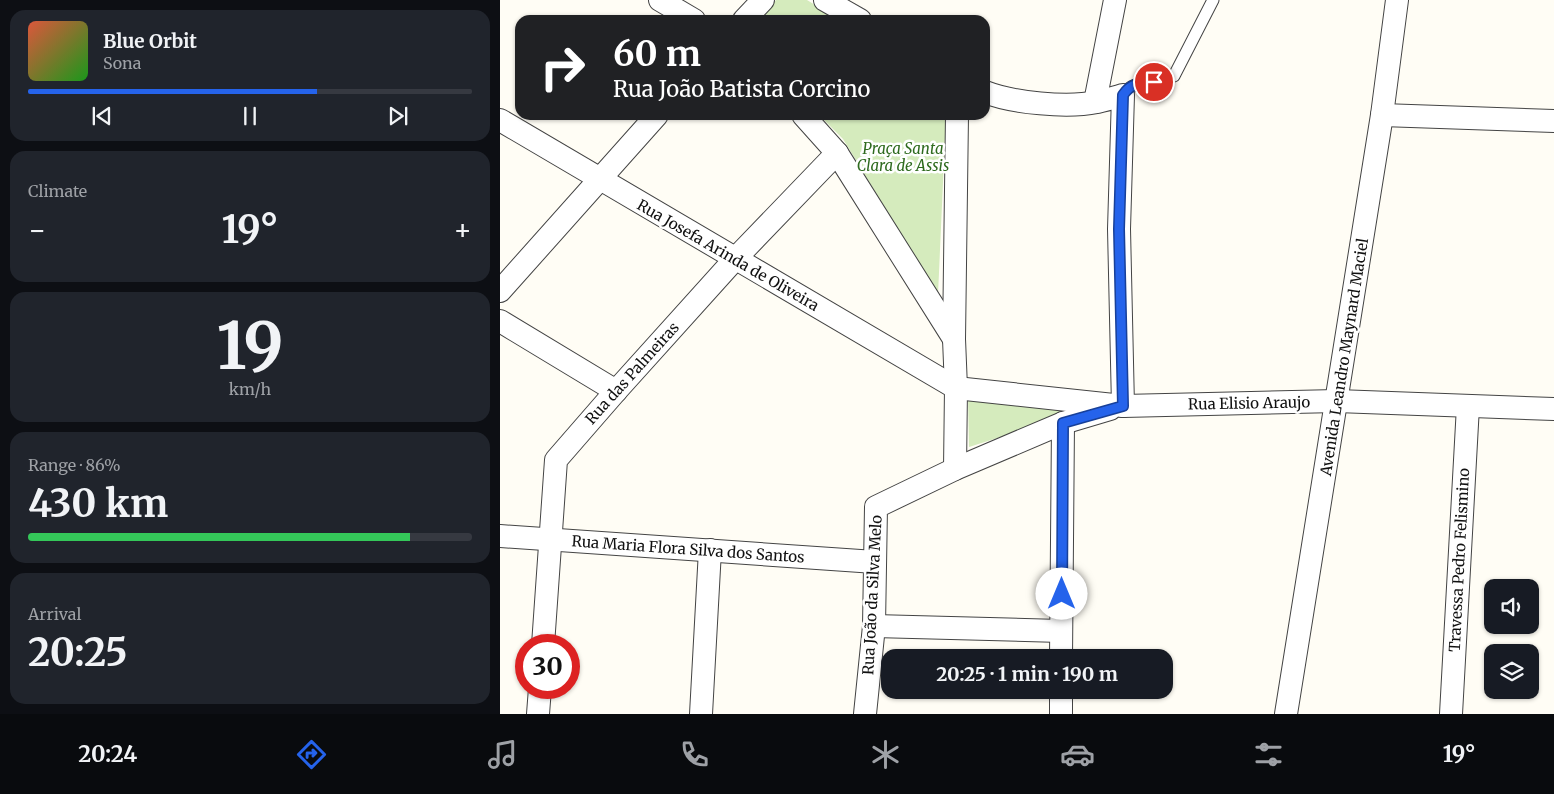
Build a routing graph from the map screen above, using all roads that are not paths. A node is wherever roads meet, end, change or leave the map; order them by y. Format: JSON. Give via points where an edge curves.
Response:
{"nodes":[{"id":1,"x":660,"y":0,"type":"edge"},
{"id":2,"x":763,"y":0,"type":"edge"},
{"id":3,"x":825,"y":0,"type":"edge"},
{"id":4,"x":1115,"y":0,"type":"edge"},
{"id":5,"x":1213,"y":0,"type":"edge"},
{"id":6,"x":1397,"y":0,"type":"edge"},
{"id":7,"x":686,"y":15,"type":"edge"},
{"id":8,"x":749,"y":15,"type":"edge"},
{"id":9,"x":851,"y":15,"type":"edge"},
{"id":10,"x":990,"y":94,"type":"edge"},
{"id":11,"x":1123,"y":95,"type":"junction"},
{"id":12,"x":1095,"y":102,"type":"junction"},
{"id":13,"x":1382,"y":115,"type":"junction"},
{"id":14,"x":500,"y":120,"type":"edge"},
{"id":15,"x":652,"y":120,"type":"edge"},
{"id":16,"x":807,"y":120,"type":"edge"},
{"id":17,"x":957,"y":120,"type":"edge"},
{"id":18,"x":1554,"y":121,"type":"edge"},
{"id":19,"x":837,"y":153,"type":"junction"},
{"id":20,"x":599,"y":178,"type":"junction"},
{"id":21,"x":734,"y":259,"type":"junction"},
{"id":22,"x":500,"y":291,"type":"edge"},
{"id":23,"x":500,"y":321,"type":"edge"},
{"id":24,"x":954,"y":339,"type":"junction"},
{"id":25,"x":956,"y":388,"type":"junction"},
{"id":26,"x":616,"y":390,"type":"junction"},
{"id":27,"x":1337,"y":400,"type":"junction"},
{"id":28,"x":1123,"y":406,"type":"junction"},
{"id":29,"x":1468,"y":406,"type":"junction"},
{"id":30,"x":1554,"y":409,"type":"edge"},
{"id":31,"x":1063,"y":423,"type":"junction"},
{"id":32,"x":955,"y":469,"type":"junction"},
{"id":33,"x":500,"y":536,"type":"edge"},
{"id":34,"x":550,"y":540,"type":"junction"},
{"id":35,"x":710,"y":550,"type":"junction"},
{"id":36,"x":875,"y":562,"type":"junction"},
{"id":37,"x":874,"y":626,"type":"junction"},
{"id":38,"x":1061,"y":632,"type":"junction"},
{"id":39,"x":544,"y":634,"type":"edge"},
{"id":40,"x":1061,"y":649,"type":"edge"},
{"id":41,"x":539,"y":699,"type":"edge"},
{"id":42,"x":1061,"y":699,"type":"edge"},
{"id":43,"x":538,"y":714,"type":"edge"},
{"id":44,"x":701,"y":714,"type":"edge"},
{"id":45,"x":865,"y":714,"type":"edge"},
{"id":46,"x":1061,"y":714,"type":"edge"},
{"id":47,"x":1286,"y":714,"type":"edge"},
{"id":48,"x":1451,"y":714,"type":"edge"}],
"edges":[{"from":1,"to":7,"type":"street"},
{"from":2,"to":8,"type":"street"},
{"from":3,"to":9,"type":"street"},
{"from":4,"to":12,"type":"street"},
{"from":5,"to":11,"type":"lane","via":[[1174,76],[1135,85]]},
{"from":6,"to":13,"type":"street","name":"Avenida Leandro Maynard Maciel"},
{"from":10,"to":12,"type":"street","via":[[1026,102]]},
{"from":11,"to":12,"type":"street"},
{"from":11,"to":28,"type":"street","via":[[1119,229]]},
{"from":13,"to":18,"type":"street"},
{"from":13,"to":27,"type":"street","name":"Avenida Leandro Maynard Maciel"},
{"from":14,"to":20,"type":"street","name":"Rua Josefa Arinda de Oliveira"},
{"from":15,"to":20,"type":"street"},
{"from":16,"to":19,"type":"street"},
{"from":17,"to":24,"type":"street"},
{"from":19,"to":21,"type":"street","name":"Rua das Palmeiras"},
{"from":19,"to":24,"type":"street"},
{"from":20,"to":21,"type":"street","name":"Rua Josefa Arinda de Oliveira"},
{"from":20,"to":22,"type":"street"},
{"from":21,"to":25,"type":"street","name":"Rua Josefa Arinda de Oliveira"},
{"from":21,"to":26,"type":"street","name":"Rua das Palmeiras"},
{"from":23,"to":26,"type":"street"},
{"from":24,"to":25,"type":"street"},
{"from":25,"to":28,"type":"street"},
{"from":25,"to":32,"type":"street"},
{"from":26,"to":34,"type":"street","name":"Rua das Palmeiras","via":[[556,460]]},
{"from":27,"to":28,"type":"street","name":"Rua Elisio Araujo"},
{"from":27,"to":29,"type":"street","name":"Rua Elisio Araujo"},
{"from":27,"to":47,"type":"street","name":"Avenida Leandro Maynard Maciel"},
{"from":28,"to":31,"type":"street"},
{"from":29,"to":30,"type":"street","name":"Rua Elisio Araujo"},
{"from":29,"to":48,"type":"street","name":"Travessa Pedro Felismino"},
{"from":31,"to":32,"type":"street"},
{"from":31,"to":38,"type":"street"},
{"from":32,"to":36,"type":"street","name":"Rua João da Silva Melo","via":[[876,507]]},
{"from":33,"to":34,"type":"street","name":"Rua Maria Flora Silva dos Santos"},
{"from":34,"to":35,"type":"street","name":"Rua Maria Flora Silva dos Santos"},
{"from":34,"to":39,"type":"street","name":"Rua das Palmeiras"},
{"from":35,"to":36,"type":"street","name":"Rua Maria Flora Silva dos Santos"},
{"from":35,"to":44,"type":"street"},
{"from":36,"to":37,"type":"street","name":"Rua João da Silva Melo"},
{"from":37,"to":38,"type":"street"},
{"from":37,"to":45,"type":"street","name":"Rua João da Silva Melo"},
{"from":38,"to":40,"type":"street"},
{"from":41,"to":43,"type":"street"},
{"from":42,"to":46,"type":"street"}]}
